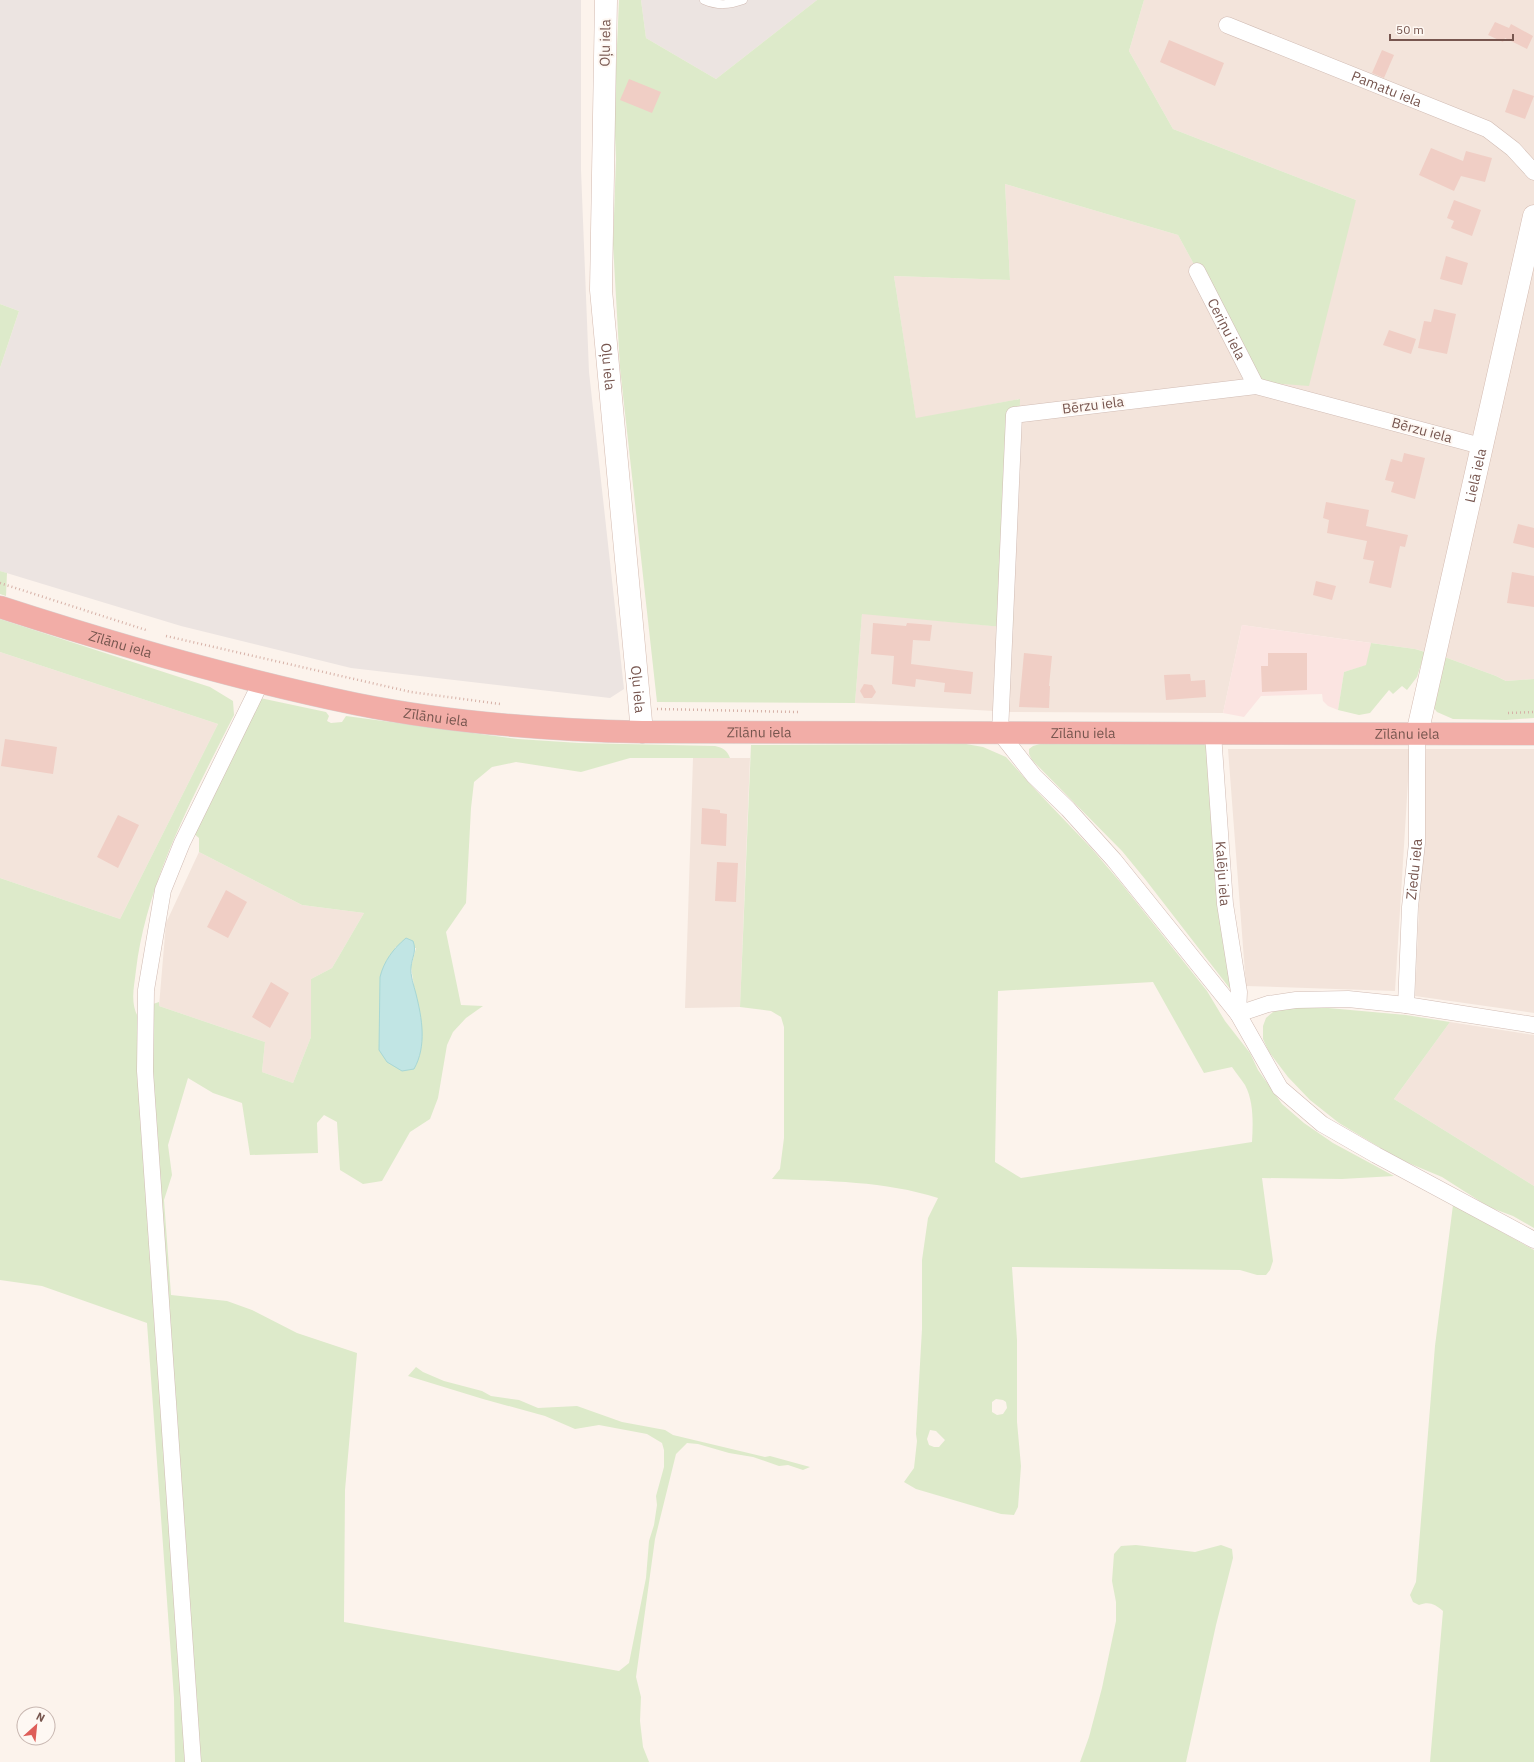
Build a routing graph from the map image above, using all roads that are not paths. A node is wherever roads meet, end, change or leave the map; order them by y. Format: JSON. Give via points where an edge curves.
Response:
{"nodes":[{"id":1,"x":606,"y":0,"type":"edge"},
{"id":2,"x":704,"y":0,"type":"edge"},
{"id":3,"x":744,"y":0,"type":"edge"},
{"id":4,"x":1227,"y":25,"type":"dead end"},
{"id":5,"x":1534,"y":172,"type":"edge"},
{"id":6,"x":1534,"y":216,"type":"edge"},
{"id":7,"x":1197,"y":271,"type":"dead end"},
{"id":8,"x":1256,"y":386,"type":"junction"},
{"id":9,"x":1481,"y":446,"type":"junction"},
{"id":10,"x":0,"y":607,"type":"edge"},
{"id":11,"x":261,"y":682,"type":"junction"},
{"id":12,"x":642,"y":732,"type":"junction"},
{"id":13,"x":1000,"y":733,"type":"junction"},
{"id":14,"x":1213,"y":733,"type":"junction"},
{"id":15,"x":1417,"y":734,"type":"junction"},
{"id":16,"x":1534,"y":734,"type":"edge"},
{"id":17,"x":1406,"y":1004,"type":"junction"},
{"id":18,"x":1238,"y":1014,"type":"junction"},
{"id":19,"x":1534,"y":1024,"type":"edge"},
{"id":20,"x":1534,"y":1240,"type":"edge"},
{"id":21,"x":193,"y":1762,"type":"edge"}],
"edges":[{"from":1,"to":12,"type":"street","name":"Oļu iela","via":[[601,290]]},
{"from":2,"to":3,"type":"lane","via":[[729,5]]},
{"from":4,"to":5,"type":"street","name":"Pamatu iela","via":[[1487,129],[1513,149]]},
{"from":6,"to":9,"type":"street","name":"Lielā iela"},
{"from":7,"to":8,"type":"street","name":"Ceriņu iela"},
{"from":8,"to":9,"type":"street","name":"Bērzu iela"},
{"from":8,"to":13,"type":"street","name":"Bērzu iela","via":[[1014,414]]},
{"from":9,"to":15,"type":"street","name":"Lielā iela"},
{"from":10,"to":11,"type":"highway","name":"Zīlānu iela","via":[[168,659]]},
{"from":11,"to":12,"type":"highway","name":"Zīlānu iela","via":[[357,704],[425,716],[522,727]]},
{"from":11,"to":21,"type":"street","via":[[182,843],[164,890],[146,990],[145,1071]]},
{"from":12,"to":13,"type":"highway","name":"Zīlānu iela"},
{"from":13,"to":14,"type":"highway","name":"Zīlānu iela"},
{"from":13,"to":18,"type":"street","via":[[1034,776],[1114,860]]},
{"from":14,"to":15,"type":"highway","name":"Zīlānu iela"},
{"from":14,"to":18,"type":"street","name":"Kalēju iela","via":[[1225,904],[1239,992]]},
{"from":15,"to":16,"type":"highway","name":"Zīlānu iela"},
{"from":15,"to":17,"type":"street","name":"Ziedu iela","via":[[1417,843],[1410,907]]},
{"from":17,"to":18,"type":"street","via":[[1296,1000],[1268,1004]]},
{"from":17,"to":19,"type":"street"},
{"from":18,"to":20,"type":"street","via":[[1280,1088],[1322,1124],[1376,1156]]}]}
